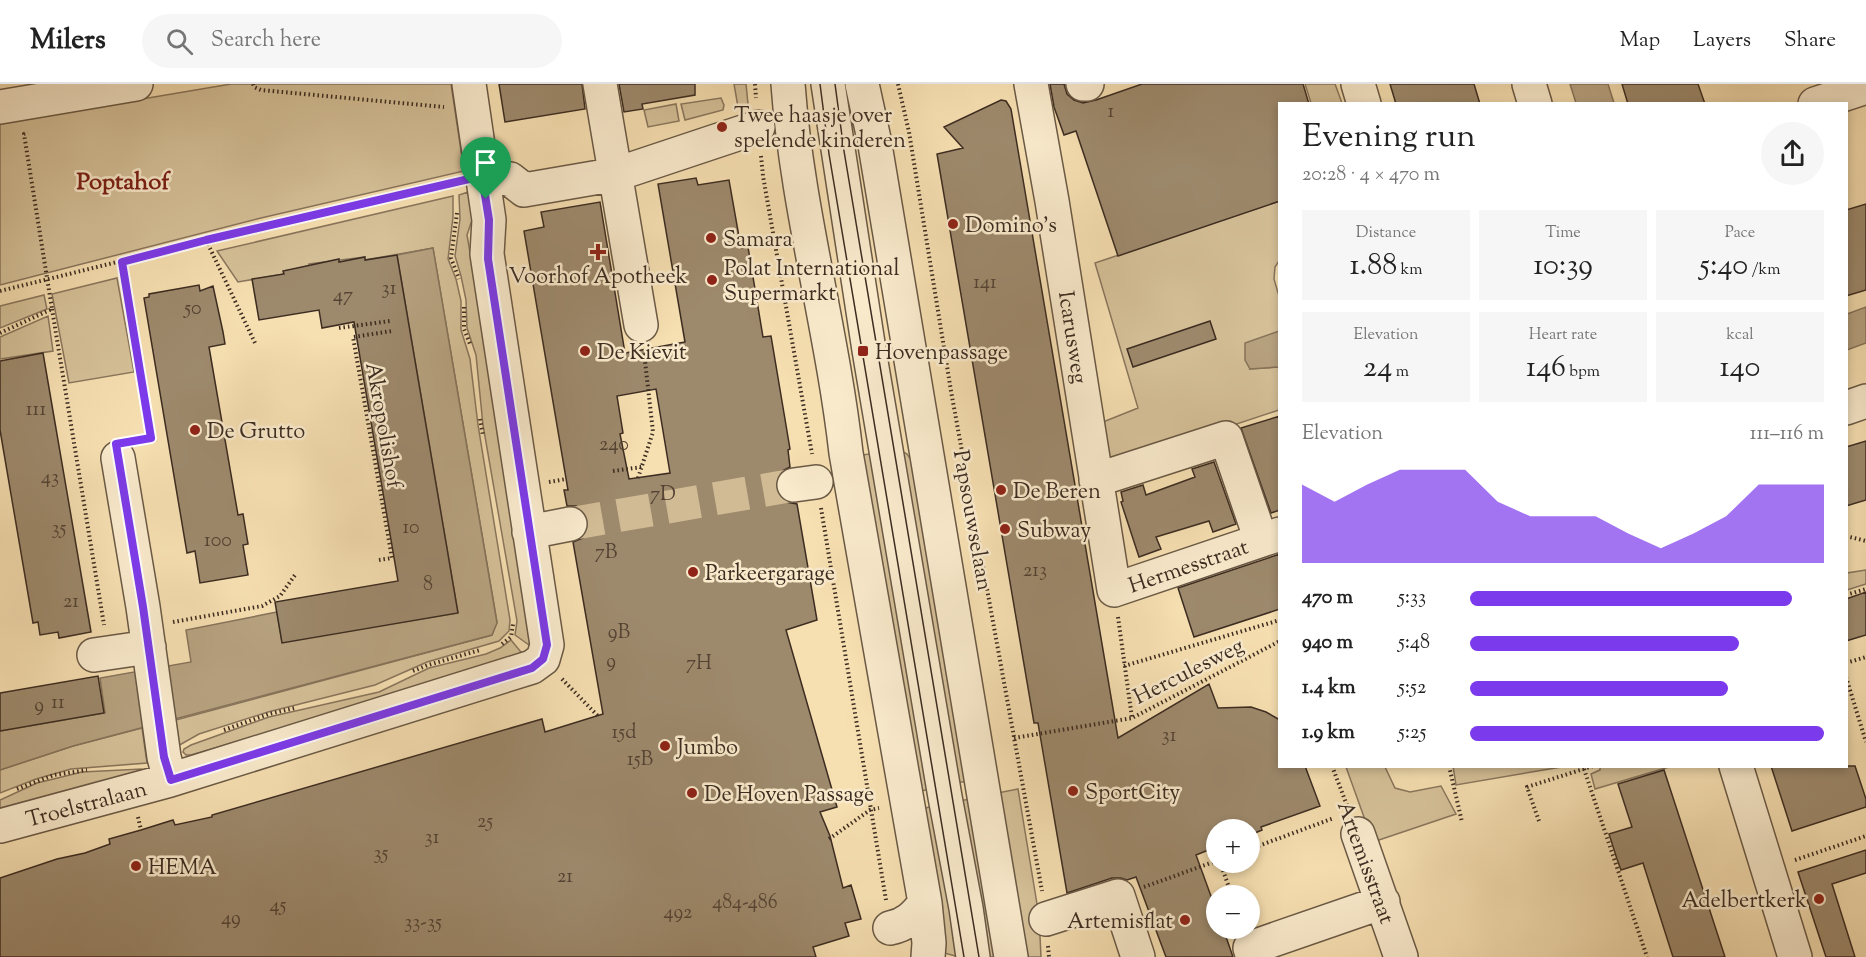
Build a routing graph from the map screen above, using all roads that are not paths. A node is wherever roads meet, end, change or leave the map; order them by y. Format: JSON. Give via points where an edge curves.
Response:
{"nodes":[{"id":1,"x":136,"y":84,"type":"edge"},
{"id":2,"x":600,"y":84,"type":"edge"},
{"id":3,"x":788,"y":84,"type":"edge"},
{"id":4,"x":828,"y":84,"type":"edge"},
{"id":5,"x":864,"y":84,"type":"edge"},
{"id":6,"x":1031,"y":84,"type":"edge"},
{"id":7,"x":1358,"y":84,"type":"edge"},
{"id":8,"x":1529,"y":84,"type":"edge"},
{"id":9,"x":1866,"y":87,"type":"edge"},
{"id":10,"x":471,"y":98,"type":"edge"},
{"id":11,"x":1363,"y":102,"type":"edge"},
{"id":12,"x":1534,"y":102,"type":"edge"},
{"id":13,"x":1821,"y":102,"type":"edge"},
{"id":14,"x":0,"y":107,"type":"edge"},
{"id":15,"x":758,"y":127,"type":"road end"},
{"id":16,"x":616,"y":174,"type":"junction"},
{"id":17,"x":464,"y":184,"type":"junction"},
{"id":18,"x":641,"y":325,"type":"road end"},
{"id":19,"x":1866,"y":401,"type":"edge"},
{"id":20,"x":1848,"y":407,"type":"edge"},
{"id":21,"x":118,"y":458,"type":"road end"},
{"id":22,"x":1096,"y":480,"type":"junction"},
{"id":23,"x":570,"y":524,"type":"tunnel mouth"},
{"id":24,"x":529,"y":532,"type":"junction"},
{"id":25,"x":1270,"y":537,"type":"edge"},
{"id":26,"x":1114,"y":590,"type":"joint"},
{"id":27,"x":101,"y":654,"type":"road end"},
{"id":28,"x":150,"y":655,"type":"junction"},
{"id":29,"x":1737,"y":768,"type":"edge"},
{"id":30,"x":171,"y":780,"type":"junction"},
{"id":31,"x":1353,"y":823,"type":"road end"},
{"id":32,"x":0,"y":826,"type":"edge"},
{"id":33,"x":1383,"y":902,"type":"junction"},
{"id":34,"x":925,"y":903,"type":"junction"},
{"id":35,"x":1046,"y":919,"type":"road end"},
{"id":36,"x":890,"y":928,"type":"road end"},
{"id":37,"x":927,"y":957,"type":"edge"},
{"id":38,"x":973,"y":957,"type":"edge"},
{"id":39,"x":1011,"y":957,"type":"edge"},
{"id":40,"x":1138,"y":957,"type":"edge"},
{"id":41,"x":1253,"y":957,"type":"edge"},
{"id":42,"x":1401,"y":957,"type":"edge"},
{"id":43,"x":1795,"y":957,"type":"edge"}],
"edges":[{"from":1,"to":14,"type":"street"},
{"from":2,"to":16,"type":"street"},
{"from":3,"to":34,"type":"street","via":[[798,173]]},
{"from":4,"to":38,"type":"street","via":[[867,338]]},
{"from":5,"to":39,"type":"street","name":"Papsouwselaan"},
{"from":6,"to":22,"type":"street","name":"Icarusweg"},
{"from":7,"to":11,"type":"street"},
{"from":8,"to":12,"type":"street"},
{"from":9,"to":13,"type":"street"},
{"from":10,"to":17,"type":"street","name":"Troelstralaan"},
{"from":15,"to":16,"type":"street"},
{"from":16,"to":17,"type":"street","via":[[524,190],[510,179]]},
{"from":16,"to":18,"type":"street"},
{"from":17,"to":24,"type":"street","name":"Troelstralaan","via":[[489,220],[488,254]]},
{"from":19,"to":20,"type":"street"},
{"from":21,"to":28,"type":"street"},
{"from":22,"to":25,"type":"street","name":"Hermesstraat","via":[[1226,438]]},
{"from":22,"to":26,"type":"street","name":"Icarusweg"},
{"from":23,"to":24,"type":"street"},
{"from":24,"to":30,"type":"street","name":"Troelstralaan","via":[[547,645],[543,659],[532,668],[491,694]]},
{"from":25,"to":26,"type":"street","name":"Hermesstraat"},
{"from":27,"to":28,"type":"street"},
{"from":28,"to":30,"type":"street","via":[[164,757]]},
{"from":29,"to":43,"type":"street"},
{"from":30,"to":32,"type":"street","name":"Troelstralaan"},
{"from":31,"to":33,"type":"street","name":"Artemisstraat"},
{"from":33,"to":41,"type":"street","via":[[1250,948]]},
{"from":33,"to":42,"type":"street","name":"Artemisstraat"},
{"from":34,"to":36,"type":"street","via":[[908,922]]},
{"from":34,"to":37,"type":"street"},
{"from":35,"to":40,"type":"street","via":[[1118,896]]}]}
